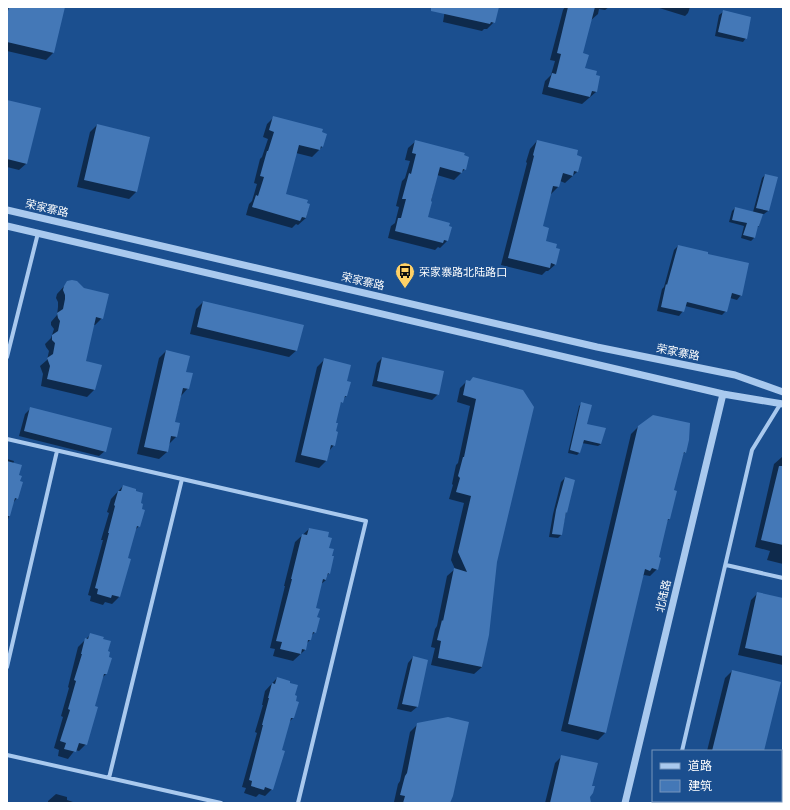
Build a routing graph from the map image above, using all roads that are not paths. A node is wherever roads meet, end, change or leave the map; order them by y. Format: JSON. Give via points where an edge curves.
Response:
{"nodes":[{"id":1,"x":7,"y":210,"type":"edge"},
{"id":2,"x":7,"y":226,"type":"edge"},
{"id":3,"x":38,"y":233,"type":"junction"},
{"id":4,"x":7,"y":357,"type":"edge"},
{"id":5,"x":783,"y":392,"type":"edge"},
{"id":6,"x":723,"y":394,"type":"junction"},
{"id":7,"x":782,"y":403,"type":"edge"},
{"id":8,"x":7,"y":439,"type":"edge"},
{"id":9,"x":57,"y":451,"type":"junction"},
{"id":10,"x":182,"y":479,"type":"junction"},
{"id":11,"x":726,"y":565,"type":"junction"},
{"id":12,"x":783,"y":578,"type":"edge"},
{"id":13,"x":7,"y":667,"type":"edge"},
{"id":14,"x":682,"y":750,"type":"edge"},
{"id":15,"x":7,"y":755,"type":"edge"},
{"id":16,"x":109,"y":778,"type":"junction"},
{"id":17,"x":221,"y":803,"type":"edge"},
{"id":18,"x":298,"y":803,"type":"edge"},
{"id":19,"x":625,"y":803,"type":"edge"}],
"edges":[{"from":1,"to":5,"type":"street","name":"荣家寨路","via":[[597,347],[735,375]]},
{"from":2,"to":3,"type":"street"},
{"from":3,"to":4,"type":"street"},
{"from":3,"to":6,"type":"street"},
{"from":6,"to":7,"type":"street"},
{"from":6,"to":19,"type":"street","name":"北陆路"},
{"from":7,"to":11,"type":"street","via":[[752,450]]},
{"from":8,"to":9,"type":"street"},
{"from":9,"to":10,"type":"street"},
{"from":9,"to":13,"type":"street"},
{"from":10,"to":16,"type":"street"},
{"from":10,"to":18,"type":"street","via":[[366,521]]},
{"from":11,"to":12,"type":"street"},
{"from":11,"to":14,"type":"street"},
{"from":15,"to":16,"type":"street"},
{"from":16,"to":17,"type":"street"}]}
